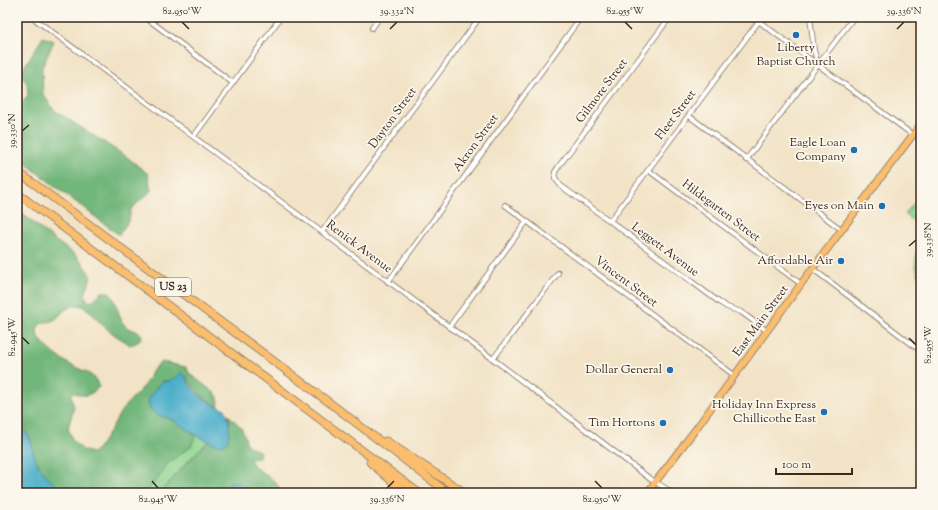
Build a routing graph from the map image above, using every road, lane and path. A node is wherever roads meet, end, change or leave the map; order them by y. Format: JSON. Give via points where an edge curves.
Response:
{"nodes":[{"id":1,"x":145,"y":17,"type":"edge"},
{"id":2,"x":281,"y":17,"type":"edge"},
{"id":3,"x":380,"y":17,"type":"edge"},
{"id":4,"x":480,"y":17,"type":"edge"},
{"id":5,"x":581,"y":17,"type":"edge"},
{"id":6,"x":670,"y":17,"type":"edge"},
{"id":7,"x":753,"y":17,"type":"edge"},
{"id":8,"x":810,"y":17,"type":"edge"},
{"id":9,"x":854,"y":17,"type":"edge"},
{"id":10,"x":35,"y":18,"type":"edge"},
{"id":11,"x":759,"y":21,"type":"junction"},
{"id":12,"x":372,"y":28,"type":"dead end"},
{"id":13,"x":818,"y":65,"type":"junction"},
{"id":14,"x":233,"y":83,"type":"junction"},
{"id":15,"x":688,"y":116,"type":"junction"},
{"id":16,"x":921,"y":124,"type":"edge"},
{"id":17,"x":913,"y":135,"type":"junction"},
{"id":18,"x":194,"y":136,"type":"junction"},
{"id":19,"x":746,"y":160,"type":"junction"},
{"id":20,"x":648,"y":170,"type":"junction"},
{"id":21,"x":17,"y":171,"type":"edge"},
{"id":22,"x":555,"y":178,"type":"joint"},
{"id":23,"x":17,"y":193,"type":"edge"},
{"id":24,"x":505,"y":205,"type":"dead end"},
{"id":25,"x":527,"y":221,"type":"junction"},
{"id":26,"x":610,"y":221,"type":"junction"},
{"id":27,"x":842,"y":230,"type":"junction"},
{"id":28,"x":322,"y":232,"type":"junction"},
{"id":29,"x":813,"y":269,"type":"junction"},
{"id":30,"x":558,"y":273,"type":"dead end"},
{"id":31,"x":388,"y":282,"type":"junction"},
{"id":32,"x":801,"y":284,"type":"junction"},
{"id":33,"x":449,"y":327,"type":"junction"},
{"id":34,"x":767,"y":331,"type":"junction"},
{"id":35,"x":921,"y":351,"type":"edge"},
{"id":36,"x":493,"y":359,"type":"junction"},
{"id":37,"x":734,"y":375,"type":"junction"},
{"id":38,"x":330,"y":403,"type":"junction"},
{"id":39,"x":325,"y":424,"type":"junction"},
{"id":40,"x":656,"y":482,"type":"junction"},
{"id":41,"x":406,"y":493,"type":"edge"},
{"id":42,"x":419,"y":493,"type":"edge"},
{"id":43,"x":448,"y":493,"type":"edge"},
{"id":44,"x":465,"y":493,"type":"edge"},
{"id":45,"x":647,"y":493,"type":"edge"},
{"id":46,"x":672,"y":493,"type":"edge"}],
"edges":[{"from":1,"to":14,"type":"street"},
{"from":2,"to":14,"type":"street"},
{"from":3,"to":12,"type":"street"},
{"from":4,"to":28,"type":"street","name":"Dayton Street"},
{"from":5,"to":31,"type":"street","name":"Akron Street"},
{"from":6,"to":22,"type":"street","name":"Gilmore Street","via":[[559,166]]},
{"from":7,"to":11,"type":"street"},
{"from":8,"to":13,"type":"street"},
{"from":9,"to":13,"type":"street"},
{"from":10,"to":18,"type":"street","name":"Renick Avenue"},
{"from":11,"to":13,"type":"street"},
{"from":11,"to":15,"type":"street","name":"Fleet Street"},
{"from":13,"to":17,"type":"street"},
{"from":13,"to":19,"type":"street"},
{"from":14,"to":18,"type":"street"},
{"from":15,"to":19,"type":"street"},
{"from":15,"to":20,"type":"street","name":"Fleet Street"},
{"from":16,"to":17,"type":"main road","name":"East Main Street"},
{"from":17,"to":27,"type":"main road","name":"East Main Street"},
{"from":18,"to":28,"type":"street","name":"Renick Avenue"},
{"from":19,"to":27,"type":"street"},
{"from":20,"to":26,"type":"street","name":"Fleet Street"},
{"from":20,"to":32,"type":"street","name":"Hildegarten Street"},
{"from":21,"to":38,"type":"highway","number":"US 23"},
{"from":22,"to":26,"type":"street","name":"Leggett Avenue","via":[[561,186]]},
{"from":23,"to":39,"type":"highway","number":"US 23"},
{"from":24,"to":25,"type":"street","name":"Vincent Street"},
{"from":25,"to":33,"type":"street"},
{"from":25,"to":37,"type":"street","name":"Vincent Street"},
{"from":26,"to":34,"type":"street","name":"Leggett Avenue","via":[[719,302],[741,312]]},
{"from":27,"to":29,"type":"main road","name":"East Main Street"},
{"from":28,"to":31,"type":"street","name":"Renick Avenue"},
{"from":29,"to":32,"type":"main road","name":"East Main Street"},
{"from":29,"to":35,"type":"street"},
{"from":30,"to":36,"type":"street"},
{"from":31,"to":33,"type":"street","name":"Renick Avenue"},
{"from":32,"to":34,"type":"main road","name":"East Main Street"},
{"from":33,"to":36,"type":"street","name":"Renick Avenue"},
{"from":34,"to":37,"type":"main road","name":"East Main Street"},
{"from":36,"to":40,"type":"street","name":"Renick Avenue"},
{"from":37,"to":40,"type":"main road","name":"East Main Street"},
{"from":38,"to":43,"type":"highway","number":"US 23"},
{"from":38,"to":44,"type":"highway"},
{"from":39,"to":41,"type":"highway"},
{"from":39,"to":42,"type":"highway","number":"US 23"},
{"from":40,"to":45,"type":"main road","name":"East Main Street"},
{"from":40,"to":46,"type":"street","name":"Renick Avenue"}]}
